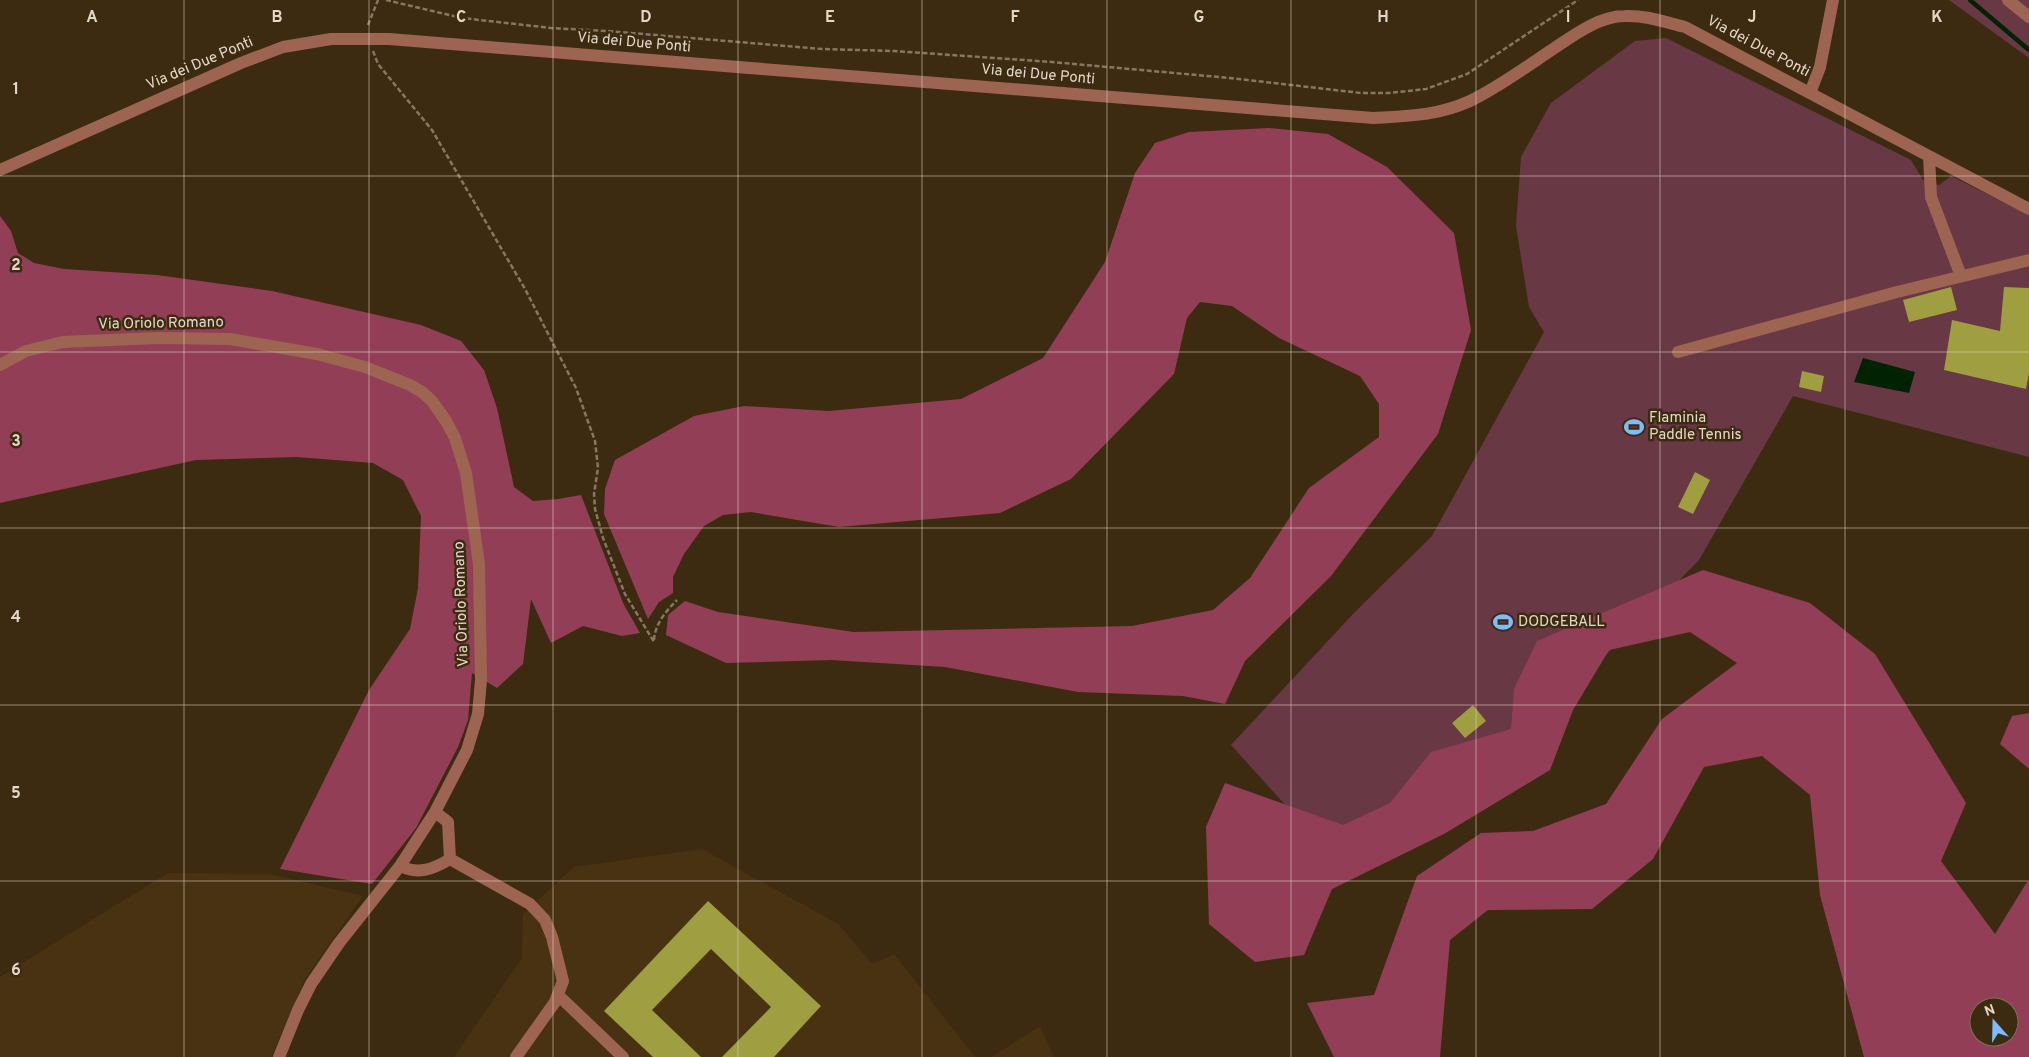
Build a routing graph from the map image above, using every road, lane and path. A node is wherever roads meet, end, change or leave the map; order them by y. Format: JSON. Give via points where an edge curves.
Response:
{"nodes":[{"id":1,"x":378,"y":0,"type":"edge"},
{"id":2,"x":386,"y":0,"type":"edge"},
{"id":3,"x":1578,"y":0,"type":"edge"},
{"id":4,"x":1833,"y":0,"type":"edge"},
{"id":5,"x":2008,"y":0,"type":"edge"},
{"id":6,"x":2029,"y":17,"type":"edge"},
{"id":7,"x":368,"y":38,"type":"junction"},
{"id":8,"x":1810,"y":93,"type":"junction"},
{"id":9,"x":1929,"y":156,"type":"junction"},
{"id":10,"x":0,"y":170,"type":"edge"},
{"id":11,"x":2029,"y":209,"type":"edge"},
{"id":12,"x":2029,"y":260,"type":"edge"},
{"id":13,"x":1961,"y":276,"type":"junction"},
{"id":14,"x":1678,"y":352,"type":"dead end"},
{"id":15,"x":0,"y":364,"type":"edge"},
{"id":16,"x":677,"y":600,"type":"dead end"},
{"id":17,"x":435,"y":812,"type":"junction"},
{"id":18,"x":450,"y":860,"type":"junction"},
{"id":19,"x":400,"y":866,"type":"junction"},
{"id":20,"x":558,"y":994,"type":"junction"},
{"id":21,"x":279,"y":1057,"type":"edge"},
{"id":22,"x":516,"y":1057,"type":"edge"},
{"id":23,"x":622,"y":1057,"type":"edge"}],
"edges":[{"from":1,"to":7,"type":"path"},
{"from":2,"to":3,"type":"path","via":[[462,18],[551,28],[822,49],[1052,62],[1370,93],[1426,89],[1467,74]]},
{"from":4,"to":8,"type":"street","via":[[1820,67]]},
{"from":5,"to":6,"type":"street"},
{"from":7,"to":8,"type":"street","name":"Via dei Due Ponti","via":[[1373,118],[1422,116],[1447,110],[1499,84],[1575,34],[1596,23],[1624,16],[1684,27]]},
{"from":7,"to":10,"type":"street","name":"Via dei Due Ponti","via":[[331,39],[283,48],[232,67]]},
{"from":7,"to":16,"type":"path","via":[[378,64],[432,130],[525,290],[576,388],[595,441],[598,468],[595,509],[603,538],[625,594],[654,642],[658,624]]},
{"from":8,"to":9,"type":"street","name":"Via dei Due Ponti"},
{"from":9,"to":11,"type":"street","name":"Via dei Due Ponti"},
{"from":9,"to":13,"type":"street","via":[[1931,197]]},
{"from":12,"to":13,"type":"street"},
{"from":13,"to":14,"type":"street"},
{"from":15,"to":17,"type":"street","name":"Via Oriolo Romano","via":[[26,351],[63,342],[230,339],[317,354],[365,367],[410,385],[432,400],[455,438],[466,473],[479,564],[481,680],[478,714],[467,750]]},
{"from":17,"to":18,"type":"street","via":[[448,822]]},
{"from":17,"to":19,"type":"street","name":"Via Oriolo Romano"},
{"from":18,"to":19,"type":"street","via":[[424,870],[410,871]]},
{"from":18,"to":20,"type":"street","via":[[530,904],[545,920],[563,980]]},
{"from":19,"to":21,"type":"street","name":"Via Oriolo Romano","via":[[311,984]]},
{"from":20,"to":22,"type":"street"},
{"from":20,"to":23,"type":"street"}]}
